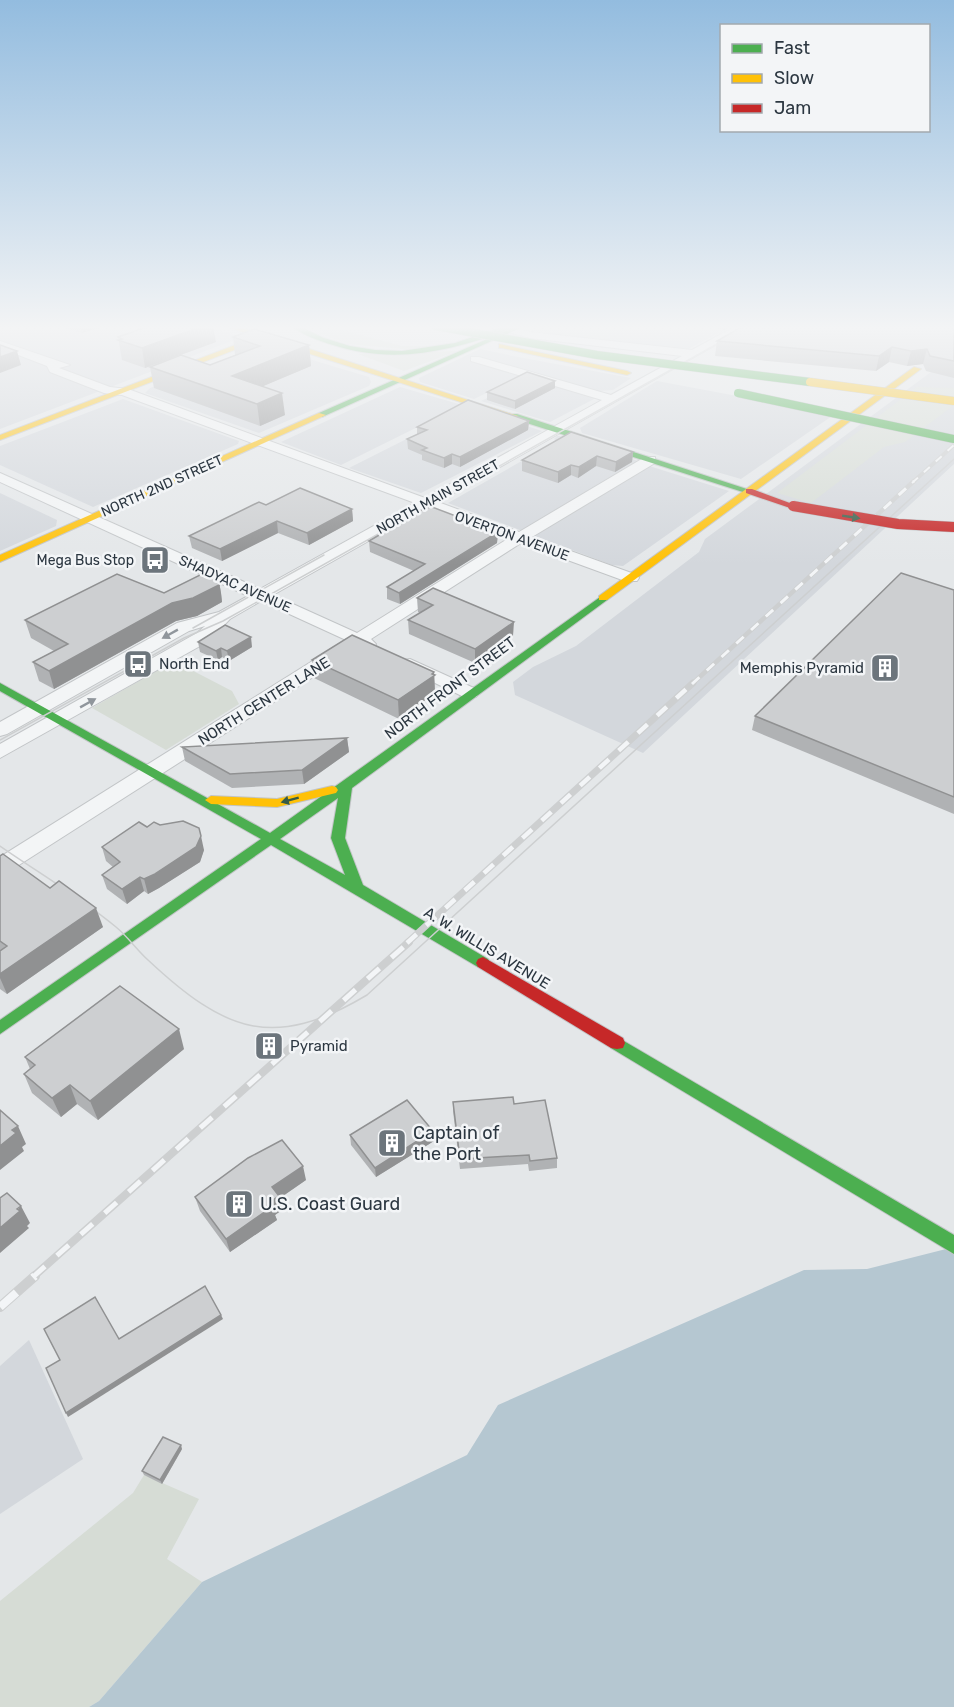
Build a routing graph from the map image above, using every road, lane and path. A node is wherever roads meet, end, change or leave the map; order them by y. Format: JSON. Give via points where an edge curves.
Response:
{"nodes":[{"id":1,"x":87,"y":406,"type":"edge"},
{"id":2,"x":161,"y":406,"type":"edge"},
{"id":3,"x":343,"y":406,"type":"edge"},
{"id":4,"x":478,"y":406,"type":"edge"},
{"id":5,"x":600,"y":406,"type":"edge"},
{"id":6,"x":795,"y":406,"type":"edge"},
{"id":7,"x":867,"y":406,"type":"edge"},
{"id":8,"x":556,"y":430,"type":"junction"},
{"id":9,"x":0,"y":438,"type":"edge"},
{"id":10,"x":954,"y":439,"type":"edge"},
{"id":11,"x":260,"y":442,"type":"junction"},
{"id":12,"x":650,"y":460,"type":"junction"},
{"id":13,"x":0,"y":477,"type":"edge"},
{"id":14,"x":749,"y":491,"type":"junction"},
{"id":15,"x":425,"y":504,"type":"junction"},
{"id":16,"x":92,"y":518,"type":"junction"},
{"id":17,"x":954,"y":527,"type":"edge"},
{"id":18,"x":519,"y":538,"type":"junction"},
{"id":19,"x":0,"y":559,"type":"edge"},
{"id":20,"x":631,"y":578,"type":"junction"},
{"id":21,"x":260,"y":595,"type":"junction"},
{"id":22,"x":225,"y":615,"type":"junction"},
{"id":23,"x":360,"y":640,"type":"junction"},
{"id":24,"x":0,"y":686,"type":"edge"},
{"id":25,"x":470,"y":693,"type":"junction"},
{"id":26,"x":39,"y":709,"type":"junction"},
{"id":27,"x":58,"y":719,"type":"junction"},
{"id":28,"x":0,"y":730,"type":"edge"},
{"id":29,"x":0,"y":752,"type":"edge"},
{"id":30,"x":152,"y":772,"type":"junction"},
{"id":31,"x":346,"y":786,"type":"junction"},
{"id":32,"x":201,"y":800,"type":"junction"},
{"id":33,"x":271,"y":840,"type":"junction"},
{"id":34,"x":0,"y":867,"type":"edge"},
{"id":35,"x":357,"y":888,"type":"junction"},
{"id":36,"x":0,"y":1028,"type":"edge"},
{"id":37,"x":954,"y":1245,"type":"edge"}],
"edges":[{"from":1,"to":9,"type":"main road"},
{"from":2,"to":11,"type":"street","name":"OVERTON AVENUE"},
{"from":3,"to":11,"type":"main road","name":"NORTH 2ND STREET"},
{"from":4,"to":8,"type":"main road"},
{"from":5,"to":8,"type":"street","name":"NORTH MAIN STREET"},
{"from":6,"to":10,"type":"main road","bridge":true},
{"from":7,"to":14,"type":"main road","name":"NORTH FRONT STREET"},
{"from":8,"to":12,"type":"main road"},
{"from":8,"to":15,"type":"street","name":"NORTH MAIN STREET"},
{"from":11,"to":15,"type":"street","name":"OVERTON AVENUE"},
{"from":11,"to":16,"type":"main road","name":"NORTH 2ND STREET"},
{"from":12,"to":14,"type":"main road"},
{"from":12,"to":18,"type":"street","name":"NORTH CENTER LANE"},
{"from":13,"to":16,"type":"street","name":"SHADYAC AVENUE"},
{"from":14,"to":17,"type":"main road","one_way":true,"bridge":true,"via":[[794,506],[888,523]]},
{"from":14,"to":20,"type":"main road","name":"NORTH FRONT STREET"},
{"from":15,"to":18,"type":"street","name":"OVERTON AVENUE"},
{"from":15,"to":21,"type":"street","name":"NORTH MAIN STREET"},
{"from":16,"to":19,"type":"main road","name":"NORTH 2ND STREET"},
{"from":16,"to":21,"type":"street","name":"SHADYAC AVENUE"},
{"from":18,"to":20,"type":"street","name":"OVERTON AVENUE"},
{"from":18,"to":23,"type":"street","name":"NORTH CENTER LANE"},
{"from":20,"to":25,"type":"main road","name":"NORTH FRONT STREET"},
{"from":21,"to":22,"type":"street","name":"NORTH MAIN STREET"},
{"from":21,"to":23,"type":"street","name":"SHADYAC AVENUE"},
{"from":22,"to":26,"type":"street","name":"NORTH MAIN STREET","one_way":true,"via":[[183,627]]},
{"from":27,"to":22,"type":"street","name":"NORTH MAIN STREET","one_way":true,"via":[[203,637]]},
{"from":23,"to":25,"type":"street","name":"SHADYAC AVENUE"},
{"from":23,"to":30,"type":"street","name":"NORTH CENTER LANE"},
{"from":24,"to":26,"type":"main road","name":"A. W. WILLIS AVENUE"},
{"from":25,"to":31,"type":"main road","name":"NORTH FRONT STREET"},
{"from":26,"to":27,"type":"main road","name":"A. W. WILLIS AVENUE"},
{"from":26,"to":28,"type":"street","name":"NORTH MAIN STREET"},
{"from":27,"to":29,"type":"street","name":"NORTH MAIN STREET"},
{"from":27,"to":30,"type":"main road","name":"A. W. WILLIS AVENUE"},
{"from":30,"to":32,"type":"main road","name":"A. W. WILLIS AVENUE"},
{"from":30,"to":34,"type":"street","name":"NORTH CENTER LANE"},
{"from":31,"to":32,"type":"main road","one_way":true,"via":[[277,803]]},
{"from":31,"to":33,"type":"main road","name":"NORTH FRONT STREET"},
{"from":31,"to":35,"type":"main road","via":[[338,838]]},
{"from":32,"to":33,"type":"main road","name":"A. W. WILLIS AVENUE"},
{"from":33,"to":35,"type":"main road","name":"A. W. WILLIS AVENUE"},
{"from":33,"to":36,"type":"main road","name":"NORTH FRONT STREET"},
{"from":35,"to":37,"type":"main road","name":"A. W. WILLIS AVENUE"}]}
